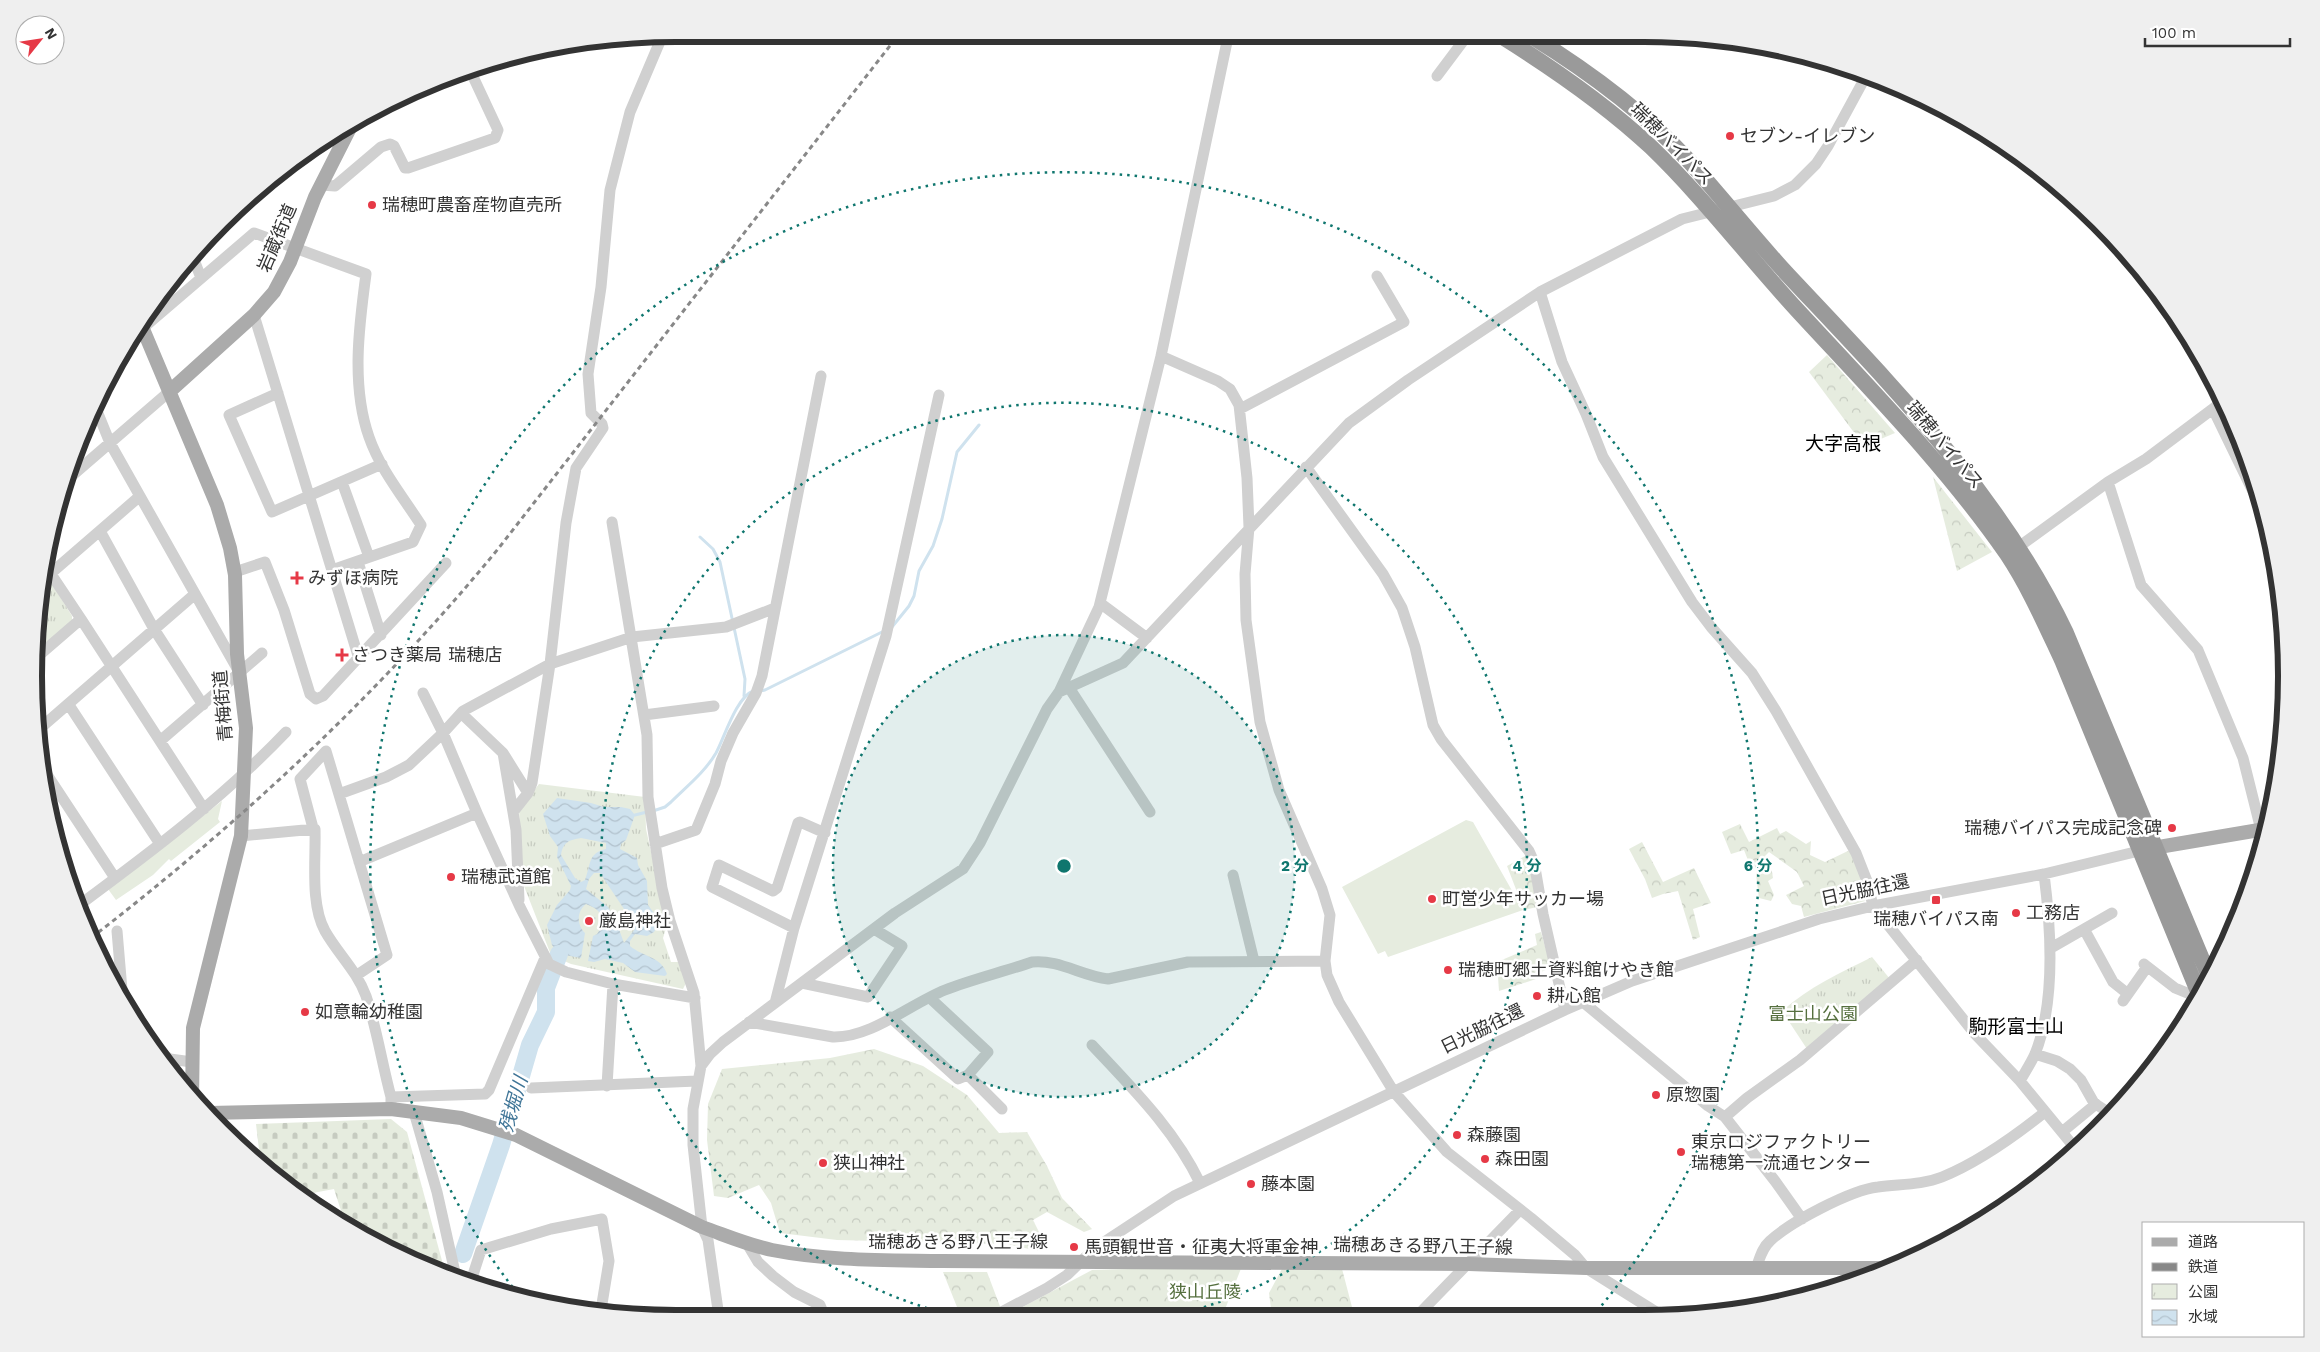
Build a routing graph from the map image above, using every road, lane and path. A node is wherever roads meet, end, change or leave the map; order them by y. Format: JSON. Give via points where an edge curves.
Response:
{"nodes":[{"id":1,"x":659,"y":43,"type":"edge"},
{"id":2,"x":1227,"y":43,"type":"edge"},
{"id":3,"x":1462,"y":43,"type":"edge"},
{"id":4,"x":1512,"y":43,"type":"edge"},
{"id":5,"x":1542,"y":43,"type":"edge"},
{"id":6,"x":473,"y":76,"type":"edge"},
{"id":7,"x":1437,"y":76,"type":"dead end"},
{"id":8,"x":1863,"y":82,"type":"edge"},
{"id":9,"x":346,"y":135,"type":"edge"},
{"id":10,"x":321,"y":185,"type":"junction"},
{"id":11,"x":1729,"y":208,"type":"junction"},
{"id":12,"x":1710,"y":211,"type":"junction"},
{"id":13,"x":295,"y":248,"type":"junction"},
{"id":14,"x":195,"y":263,"type":"edge"},
{"id":15,"x":1378,"y":276,"type":"dead end"},
{"id":16,"x":201,"y":278,"type":"junction"},
{"id":17,"x":1540,"y":292,"type":"junction"},
{"id":18,"x":157,"y":312,"type":"edge"},
{"id":19,"x":254,"y":315,"type":"junction"},
{"id":20,"x":144,"y":332,"type":"edge"},
{"id":21,"x":1161,"y":356,"type":"junction"},
{"id":22,"x":821,"y":376,"type":"dead end"},
{"id":23,"x":170,"y":391,"type":"junction"},
{"id":24,"x":278,"y":393,"type":"junction"},
{"id":25,"x":939,"y":394,"type":"dead end"},
{"id":26,"x":2217,"y":407,"type":"edge"},
{"id":27,"x":1240,"y":409,"type":"junction"},
{"id":28,"x":99,"y":417,"type":"edge"},
{"id":29,"x":110,"y":443,"type":"junction"},
{"id":30,"x":382,"y":464,"type":"junction"},
{"id":31,"x":1306,"y":467,"type":"junction"},
{"id":32,"x":76,"y":472,"type":"edge"},
{"id":33,"x":342,"y":482,"type":"junction"},
{"id":34,"x":2108,"y":482,"type":"junction"},
{"id":35,"x":140,"y":496,"type":"junction"},
{"id":36,"x":310,"y":496,"type":"junction"},
{"id":37,"x":612,"y":522,"type":"dead end"},
{"id":38,"x":1249,"y":527,"type":"junction"},
{"id":39,"x":100,"y":531,"type":"junction"},
{"id":40,"x":2013,"y":551,"type":"junction"},
{"id":41,"x":363,"y":559,"type":"junction"},
{"id":42,"x":446,"y":563,"type":"dead end"},
{"id":43,"x":53,"y":566,"type":"edge"},
{"id":44,"x":332,"y":570,"type":"junction"},
{"id":45,"x":235,"y":572,"type":"junction"},
{"id":46,"x":51,"y":576,"type":"edge"},
{"id":47,"x":195,"y":594,"type":"junction"},
{"id":48,"x":1100,"y":603,"type":"junction"},
{"id":49,"x":776,"y":608,"type":"junction"},
{"id":50,"x":81,"y":619,"type":"junction"},
{"id":51,"x":154,"y":629,"type":"junction"},
{"id":52,"x":381,"y":635,"type":"junction"},
{"id":53,"x":632,"y":637,"type":"junction"},
{"id":54,"x":1147,"y":638,"type":"junction"},
{"id":55,"x":43,"y":652,"type":"edge"},
{"id":56,"x":262,"y":653,"type":"dead end"},
{"id":57,"x":359,"y":659,"type":"junction"},
{"id":58,"x":550,"y":664,"type":"junction"},
{"id":59,"x":111,"y":667,"type":"junction"},
{"id":60,"x":239,"y":672,"type":"junction"},
{"id":61,"x":1063,"y":689,"type":"junction"},
{"id":62,"x":423,"y":693,"type":"dead end"},
{"id":63,"x":69,"y":705,"type":"junction"},
{"id":64,"x":203,"y":705,"type":"junction"},
{"id":65,"x":714,"y":706,"type":"dead end"},
{"id":66,"x":461,"y":713,"type":"junction"},
{"id":67,"x":644,"y":715,"type":"junction"},
{"id":68,"x":45,"y":725,"type":"edge"},
{"id":69,"x":286,"y":732,"type":"dead end"},
{"id":70,"x":443,"y":734,"type":"junction"},
{"id":71,"x":160,"y":741,"type":"junction"},
{"id":72,"x":503,"y":753,"type":"junction"},
{"id":73,"x":244,"y":775,"type":"junction"},
{"id":74,"x":52,"y":782,"type":"edge"},
{"id":75,"x":528,"y":793,"type":"junction"},
{"id":76,"x":339,"y":794,"type":"junction"},
{"id":77,"x":204,"y":809,"type":"junction"},
{"id":78,"x":513,"y":812,"type":"junction"},
{"id":79,"x":1150,"y":812,"type":"dead end"},
{"id":80,"x":477,"y":813,"type":"junction"},
{"id":81,"x":2260,"y":822,"type":"edge"},
{"id":82,"x":313,"y":828,"type":"junction"},
{"id":83,"x":825,"y":833,"type":"junction"},
{"id":84,"x":2257,"y":834,"type":"edge"},
{"id":85,"x":241,"y":836,"type":"junction"},
{"id":86,"x":160,"y":844,"type":"junction"},
{"id":87,"x":655,"y":844,"type":"junction"},
{"id":88,"x":2147,"y":849,"type":"junction"},
{"id":89,"x":359,"y":862,"type":"junction"},
{"id":90,"x":2044,"y":874,"type":"junction"},
{"id":91,"x":1233,"y":875,"type":"dead end"},
{"id":92,"x":115,"y":878,"type":"junction"},
{"id":93,"x":84,"y":901,"type":"edge"},
{"id":94,"x":1872,"y":906,"type":"junction"},
{"id":95,"x":520,"y":907,"type":"junction"},
{"id":96,"x":2112,"y":913,"type":"dead end"},
{"id":97,"x":794,"y":928,"type":"junction"},
{"id":98,"x":874,"y":929,"type":"junction"},
{"id":99,"x":2084,"y":929,"type":"junction"},
{"id":100,"x":116,"y":931,"type":"dead end"},
{"id":101,"x":2051,"y":948,"type":"junction"},
{"id":102,"x":1917,"y":960,"type":"junction"},
{"id":103,"x":547,"y":961,"type":"junction"},
{"id":104,"x":1254,"y":961,"type":"junction"},
{"id":105,"x":1324,"y":961,"type":"junction"},
{"id":106,"x":2205,"y":969,"type":"edge"},
{"id":107,"x":357,"y":975,"type":"junction"},
{"id":108,"x":121,"y":981,"type":"edge"},
{"id":109,"x":802,"y":983,"type":"junction"},
{"id":110,"x":613,"y":984,"type":"junction"},
{"id":111,"x":2195,"y":988,"type":"edge"},
{"id":112,"x":2192,"y":994,"type":"edge"},
{"id":113,"x":695,"y":998,"type":"junction"},
{"id":114,"x":930,"y":998,"type":"junction"},
{"id":115,"x":1583,"y":1002,"type":"junction"},
{"id":116,"x":775,"y":1003,"type":"junction"},
{"id":117,"x":1565,"y":1010,"type":"junction"},
{"id":118,"x":890,"y":1017,"type":"junction"},
{"id":119,"x":749,"y":1022,"type":"junction"},
{"id":120,"x":1092,"y":1045,"type":"dead end"},
{"id":121,"x":2035,"y":1054,"type":"junction"},
{"id":122,"x":170,"y":1058,"type":"edge"},
{"id":123,"x":192,"y":1062,"type":"junction"},
{"id":124,"x":701,"y":1066,"type":"junction"},
{"id":125,"x":968,"y":1075,"type":"junction"},
{"id":126,"x":697,"y":1081,"type":"junction"},
{"id":127,"x":2020,"y":1081,"type":"junction"},
{"id":128,"x":192,"y":1085,"type":"edge"},
{"id":129,"x":606,"y":1086,"type":"junction"},
{"id":130,"x":531,"y":1088,"type":"dead end"},
{"id":131,"x":1394,"y":1092,"type":"junction"},
{"id":132,"x":391,"y":1103,"type":"junction"},
{"id":133,"x":2096,"y":1104,"type":"junction"},
{"id":134,"x":1002,"y":1109,"type":"dead end"},
{"id":135,"x":2105,"y":1110,"type":"edge"},
{"id":136,"x":414,"y":1112,"type":"junction"},
{"id":137,"x":2045,"y":1112,"type":"junction"},
{"id":138,"x":217,"y":1113,"type":"edge"},
{"id":139,"x":1725,"y":1117,"type":"junction"},
{"id":140,"x":2062,"y":1132,"type":"junction"},
{"id":141,"x":2071,"y":1143,"type":"edge"},
{"id":142,"x":1200,"y":1182,"type":"junction"},
{"id":143,"x":1520,"y":1210,"type":"junction"},
{"id":144,"x":1802,"y":1220,"type":"junction"},
{"id":145,"x":702,"y":1227,"type":"junction"},
{"id":146,"x":746,"y":1242,"type":"junction"},
{"id":147,"x":1082,"y":1261,"type":"junction"},
{"id":148,"x":1469,"y":1264,"type":"junction"},
{"id":149,"x":1586,"y":1268,"type":"junction"},
{"id":150,"x":1756,"y":1268,"type":"junction"},
{"id":151,"x":1868,"y":1268,"type":"edge"},
{"id":152,"x":454,"y":1269,"type":"edge"},
{"id":153,"x":473,"y":1276,"type":"edge"},
{"id":154,"x":602,"y":1305,"type":"edge"},
{"id":155,"x":718,"y":1310,"type":"edge"},
{"id":156,"x":822,"y":1310,"type":"edge"},
{"id":157,"x":1005,"y":1310,"type":"edge"},
{"id":158,"x":1423,"y":1310,"type":"edge"},
{"id":159,"x":1652,"y":1310,"type":"edge"}],
"edges":[{"from":1,"to":58,"type":"street","via":[[630,112],[610,190],[601,287],[588,374],[590,413],[603,426],[576,468],[566,523]]},
{"from":2,"to":21,"type":"street"},
{"from":3,"to":7,"type":"street"},
{"from":4,"to":12,"type":"highway","name":"瑞穂バイパス","via":[[1567,78],[1627,126],[1671,167]]},
{"from":5,"to":11,"type":"highway","name":"瑞穂バイパス","via":[[1577,65],[1639,114],[1689,161]]},
{"from":6,"to":10,"type":"street","via":[[498,130],[496,138],[408,168],[390,144],[381,147],[335,186]]},
{"from":8,"to":11,"type":"street","via":[[1828,146],[1803,179],[1774,196]]},
{"from":9,"to":10,"type":"main road","name":"岩蔵街道"},
{"from":10,"to":13,"type":"main road","name":"岩蔵街道"},
{"from":11,"to":12,"type":"street"},
{"from":11,"to":40,"type":"highway","name":"瑞穂バイパス","via":[[1939,440],[1987,501]]},
{"from":12,"to":17,"type":"street","via":[[1682,219]]},
{"from":12,"to":40,"type":"highway","name":"瑞穂バイパス","via":[[1925,448]]},
{"from":13,"to":16,"type":"street","via":[[254,233]]},
{"from":13,"to":19,"type":"main road","name":"岩蔵街道","via":[[278,284]]},
{"from":13,"to":30,"type":"street","via":[[366,274],[359,394],[369,436]]},
{"from":14,"to":16,"type":"street"},
{"from":15,"to":27,"type":"street","via":[[1404,322]]},
{"from":16,"to":18,"type":"street"},
{"from":17,"to":31,"type":"street","via":[[1358,416]]},
{"from":17,"to":94,"type":"street","via":[[1562,362],[1603,457],[1676,579],[1711,627],[1752,673],[1776,711],[1856,853]]},
{"from":19,"to":23,"type":"main road","name":"岩蔵街道"},
{"from":19,"to":24,"type":"street"},
{"from":20,"to":23,"type":"main road","name":"青梅街道"},
{"from":21,"to":27,"type":"street","via":[[1230,389]]},
{"from":21,"to":48,"type":"street"},
{"from":22,"to":49,"type":"street"},
{"from":23,"to":29,"type":"street"},
{"from":23,"to":45,"type":"main road","name":"青梅街道","via":[[220,514]]},
{"from":24,"to":36,"type":"street"},
{"from":24,"to":36,"type":"street","via":[[229,415],[272,512]]},
{"from":25,"to":83,"type":"street","via":[[887,631]]},
{"from":26,"to":34,"type":"street","via":[[2146,459]]},
{"from":27,"to":38,"type":"street"},
{"from":28,"to":29,"type":"street"},
{"from":29,"to":32,"type":"street"},
{"from":29,"to":35,"type":"street"},
{"from":30,"to":33,"type":"street"},
{"from":30,"to":41,"type":"street","via":[[421,525],[413,542]]},
{"from":31,"to":38,"type":"street"},
{"from":31,"to":117,"type":"street","via":[[1382,574],[1402,608],[1415,647],[1432,724],[1529,850]]},
{"from":33,"to":36,"type":"street"},
{"from":33,"to":41,"type":"street"},
{"from":34,"to":40,"type":"street"},
{"from":34,"to":81,"type":"street","via":[[2141,585],[2198,650],[2243,758]]},
{"from":35,"to":39,"type":"street"},
{"from":35,"to":47,"type":"street"},
{"from":36,"to":44,"type":"street"},
{"from":37,"to":53,"type":"street"},
{"from":38,"to":54,"type":"street"},
{"from":38,"to":105,"type":"street","via":[[1246,620],[1260,722],[1279,790],[1330,915]]},
{"from":39,"to":43,"type":"street"},
{"from":39,"to":51,"type":"street"},
{"from":40,"to":88,"type":"highway","name":"瑞穂バイパス","via":[[2050,600],[2066,633]]},
{"from":41,"to":44,"type":"street"},
{"from":41,"to":52,"type":"street"},
{"from":42,"to":52,"type":"street"},
{"from":44,"to":57,"type":"street"},
{"from":45,"to":57,"type":"street","via":[[265,562],[313,698],[323,696]]},
{"from":45,"to":60,"type":"main road","name":"青梅街道"},
{"from":46,"to":50,"type":"street"},
{"from":47,"to":51,"type":"street"},
{"from":47,"to":60,"type":"street"},
{"from":48,"to":54,"type":"street"},
{"from":48,"to":61,"type":"street"},
{"from":49,"to":53,"type":"street","via":[[733,624]]},
{"from":49,"to":87,"type":"street","via":[[757,691],[733,733],[696,830]]},
{"from":50,"to":55,"type":"street"},
{"from":50,"to":59,"type":"street"},
{"from":51,"to":59,"type":"street"},
{"from":51,"to":64,"type":"street"},
{"from":52,"to":57,"type":"street"},
{"from":53,"to":58,"type":"street"},
{"from":53,"to":67,"type":"street"},
{"from":54,"to":61,"type":"street","via":[[1123,663]]},
{"from":56,"to":60,"type":"street"},
{"from":58,"to":66,"type":"street"},
{"from":58,"to":75,"type":"street"},
{"from":59,"to":63,"type":"street"},
{"from":59,"to":71,"type":"street"},
{"from":60,"to":64,"type":"street"},
{"from":60,"to":73,"type":"main road","name":"青梅街道","via":[[247,735]]},
{"from":61,"to":79,"type":"street"},
{"from":61,"to":98,"type":"street","via":[[1047,709],[968,863]]},
{"from":62,"to":70,"type":"street"},
{"from":63,"to":68,"type":"street"},
{"from":63,"to":86,"type":"street"},
{"from":64,"to":71,"type":"street"},
{"from":65,"to":67,"type":"street"},
{"from":66,"to":70,"type":"street"},
{"from":66,"to":72,"type":"street"},
{"from":67,"to":87,"type":"street"},
{"from":69,"to":73,"type":"street"},
{"from":70,"to":76,"type":"street","via":[[409,765]]},
{"from":70,"to":80,"type":"street"},
{"from":71,"to":77,"type":"street"},
{"from":72,"to":75,"type":"street"},
{"from":72,"to":78,"type":"street"},
{"from":73,"to":77,"type":"street"},
{"from":73,"to":85,"type":"main road","name":"青梅街道"},
{"from":74,"to":92,"type":"street"},
{"from":75,"to":78,"type":"street"},
{"from":76,"to":82,"type":"street","via":[[326,751],[300,779]]},
{"from":76,"to":89,"type":"street"},
{"from":77,"to":86,"type":"street"},
{"from":78,"to":95,"type":"street"},
{"from":80,"to":89,"type":"street"},
{"from":80,"to":95,"type":"street"},
{"from":82,"to":85,"type":"street"},
{"from":82,"to":107,"type":"street","via":[[316,904],[320,919],[325,932]]},
{"from":83,"to":97,"type":"street"},
{"from":83,"to":97,"type":"street","via":[[798,823],[777,888],[773,891],[719,865],[712,887]]},
{"from":84,"to":88,"type":"main road","name":"日光脇往還"},
{"from":85,"to":123,"type":"main road","name":"青梅街道","via":[[196,1014]]},
{"from":86,"to":92,"type":"street"},
{"from":87,"to":113,"type":"street","via":[[664,903]]},
{"from":88,"to":90,"type":"street","name":"日光脇往還"},
{"from":88,"to":106,"type":"highway","name":"瑞穂バイパス"},
{"from":88,"to":111,"type":"highway","name":"瑞穂バイパス"},
{"from":89,"to":107,"type":"street","via":[[387,955]]},
{"from":90,"to":94,"type":"street","name":"日光脇往還"},
{"from":90,"to":101,"type":"street"},
{"from":91,"to":104,"type":"street"},
{"from":92,"to":93,"type":"street"},
{"from":94,"to":102,"type":"street"},
{"from":94,"to":115,"type":"street","name":"日光脇往還","via":[[1730,947],[1650,974]]},
{"from":95,"to":103,"type":"street"},
{"from":96,"to":99,"type":"street"},
{"from":97,"to":116,"type":"street"},
{"from":98,"to":109,"type":"street"},
{"from":98,"to":109,"type":"street","via":[[902,946],[868,997]]},
{"from":99,"to":101,"type":"street"},
{"from":99,"to":112,"type":"street","via":[[2125,998],[2146,965],[2175,988]]},
{"from":100,"to":108,"type":"street"},
{"from":101,"to":121,"type":"street","via":[[2045,1013]]},
{"from":102,"to":127,"type":"street","via":[[1975,1034]]},
{"from":102,"to":139,"type":"street","via":[[1800,1060]]},
{"from":103,"to":110,"type":"street","via":[[566,972]]},
{"from":103,"to":132,"type":"street","via":[[490,1090],[484,1094]]},
{"from":104,"to":105,"type":"street"},
{"from":104,"to":114,"type":"street","via":[[1188,962],[1108,979],[1052,963],[1032,962]]},
{"from":105,"to":131,"type":"street","via":[[1339,1002]]},
{"from":107,"to":132,"type":"street","via":[[366,996]]},
{"from":109,"to":116,"type":"street"},
{"from":110,"to":113,"type":"street"},
{"from":110,"to":129,"type":"street"},
{"from":113,"to":124,"type":"street"},
{"from":114,"to":118,"type":"street"},
{"from":114,"to":125,"type":"street","via":[[988,1052]]},
{"from":115,"to":117,"type":"street","name":"日光脇往還"},
{"from":115,"to":139,"type":"street"},
{"from":116,"to":119,"type":"street"},
{"from":117,"to":131,"type":"street","name":"日光脇往還"},
{"from":118,"to":119,"type":"street","via":[[856,1035],[833,1037]]},
{"from":118,"to":125,"type":"street","via":[[958,1078]]},
{"from":119,"to":124,"type":"street","via":[[710,1054]]},
{"from":120,"to":142,"type":"street","via":[[1154,1112]]},
{"from":121,"to":127,"type":"street"},
{"from":121,"to":133,"type":"street","via":[[2070,1069]]},
{"from":122,"to":123,"type":"street"},
{"from":123,"to":128,"type":"main road","name":"青梅街道"},
{"from":124,"to":126,"type":"street"},
{"from":125,"to":134,"type":"street"},
{"from":126,"to":129,"type":"street"},
{"from":126,"to":145,"type":"street","via":[[693,1145]]},
{"from":127,"to":137,"type":"street"},
{"from":129,"to":130,"type":"street"},
{"from":131,"to":142,"type":"street","name":"日光脇往還"},
{"from":131,"to":143,"type":"street","via":[[1447,1152]]},
{"from":132,"to":136,"type":"main road","name":"瑞穂あきる野八王子線"},
{"from":132,"to":138,"type":"main road","name":"瑞穂あきる野八王子線"},
{"from":133,"to":135,"type":"street"},
{"from":133,"to":140,"type":"street"},
{"from":136,"to":145,"type":"main road","name":"瑞穂あきる野八王子線","via":[[460,1118],[516,1135]]},
{"from":136,"to":152,"type":"street"},
{"from":137,"to":140,"type":"street"},
{"from":137,"to":144,"type":"street","via":[[2003,1142],[1942,1177],[1878,1186],[1847,1197]]},
{"from":139,"to":144,"type":"street"},
{"from":140,"to":141,"type":"street"},
{"from":142,"to":147,"type":"street","name":"日光脇往還","via":[[1143,1214],[1094,1248]]},
{"from":143,"to":148,"type":"street"},
{"from":143,"to":149,"type":"street","via":[[1575,1255]]},
{"from":144,"to":150,"type":"street","via":[[1770,1240]]},
{"from":145,"to":146,"type":"main road","name":"瑞穂あきる野八王子線"},
{"from":145,"to":155,"type":"street","via":[[708,1240]]},
{"from":146,"to":147,"type":"main road","name":"瑞穂あきる野八王子線","via":[[796,1254],[857,1260]]},
{"from":146,"to":156,"type":"street","via":[[758,1262],[773,1276],[794,1292],[820,1305]]},
{"from":147,"to":148,"type":"main road","name":"瑞穂あきる野八王子線"},
{"from":147,"to":157,"type":"street","name":"日光脇往還","via":[[1047,1288]]},
{"from":148,"to":149,"type":"main road","name":"瑞穂あきる野八王子線"},
{"from":148,"to":158,"type":"street"},
{"from":149,"to":150,"type":"main road","name":"瑞穂あきる野八王子線"},
{"from":149,"to":159,"type":"street"},
{"from":150,"to":151,"type":"main road","name":"瑞穂あきる野八王子線"},
{"from":153,"to":154,"type":"street","via":[[481,1250],[551,1229],[602,1219],[609,1261]]}]}
